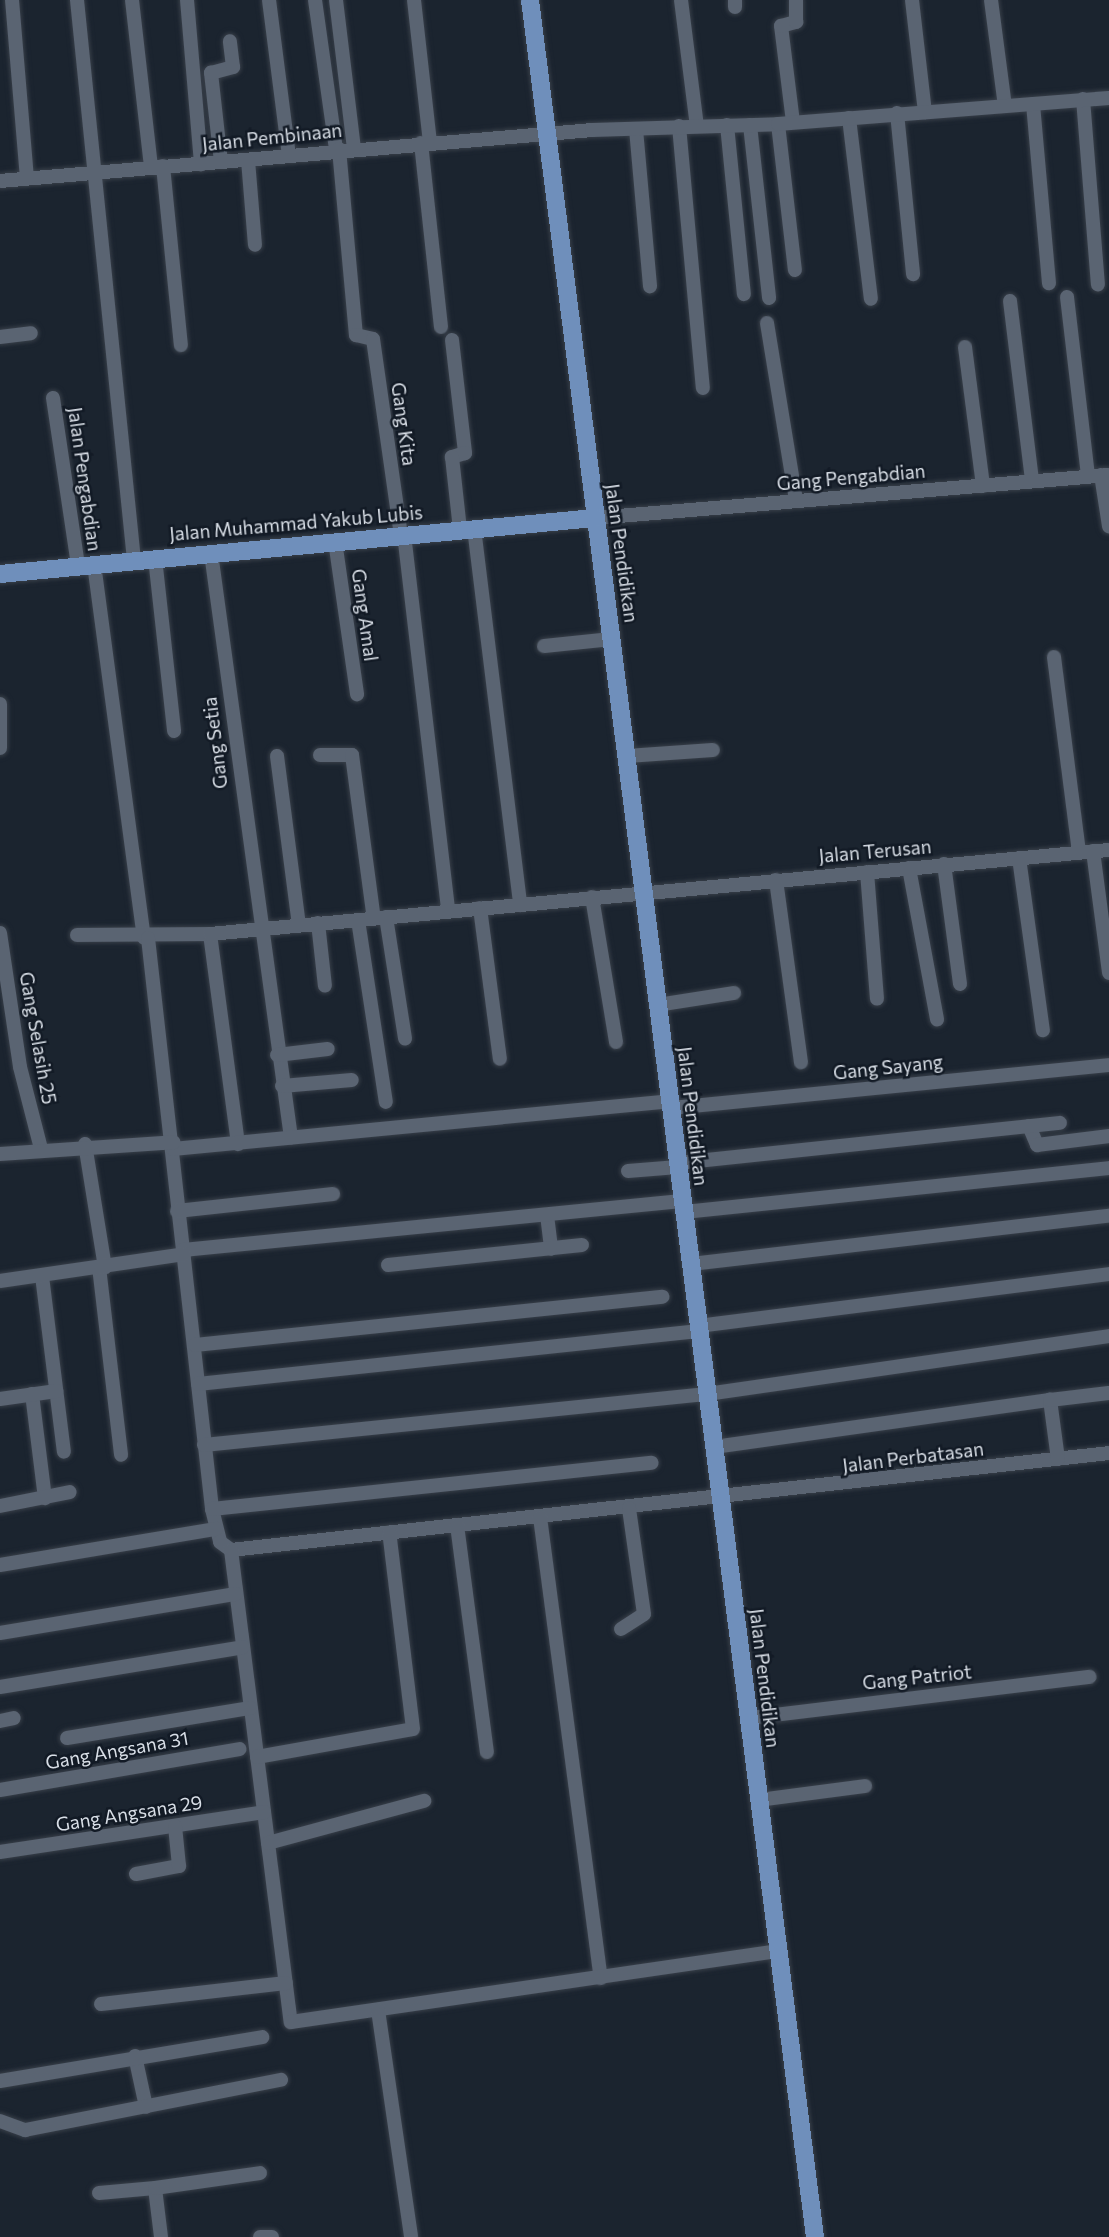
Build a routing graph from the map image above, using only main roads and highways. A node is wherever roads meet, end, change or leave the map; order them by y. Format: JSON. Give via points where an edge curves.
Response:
{"nodes":[{"id":1,"x":530,"y":0,"type":"edge"},
{"id":2,"x":596,"y":518,"type":"junction"},
{"id":3,"x":0,"y":574,"type":"edge"},
{"id":4,"x":815,"y":2237,"type":"edge"}],
"edges":[{"from":1,"to":2,"type":"main road","name":"Jalan Pendidikan"},
{"from":2,"to":3,"type":"main road","name":"Jalan Muhammad Yakub Lubis"},
{"from":2,"to":4,"type":"main road","name":"Jalan Pendidikan"}]}
